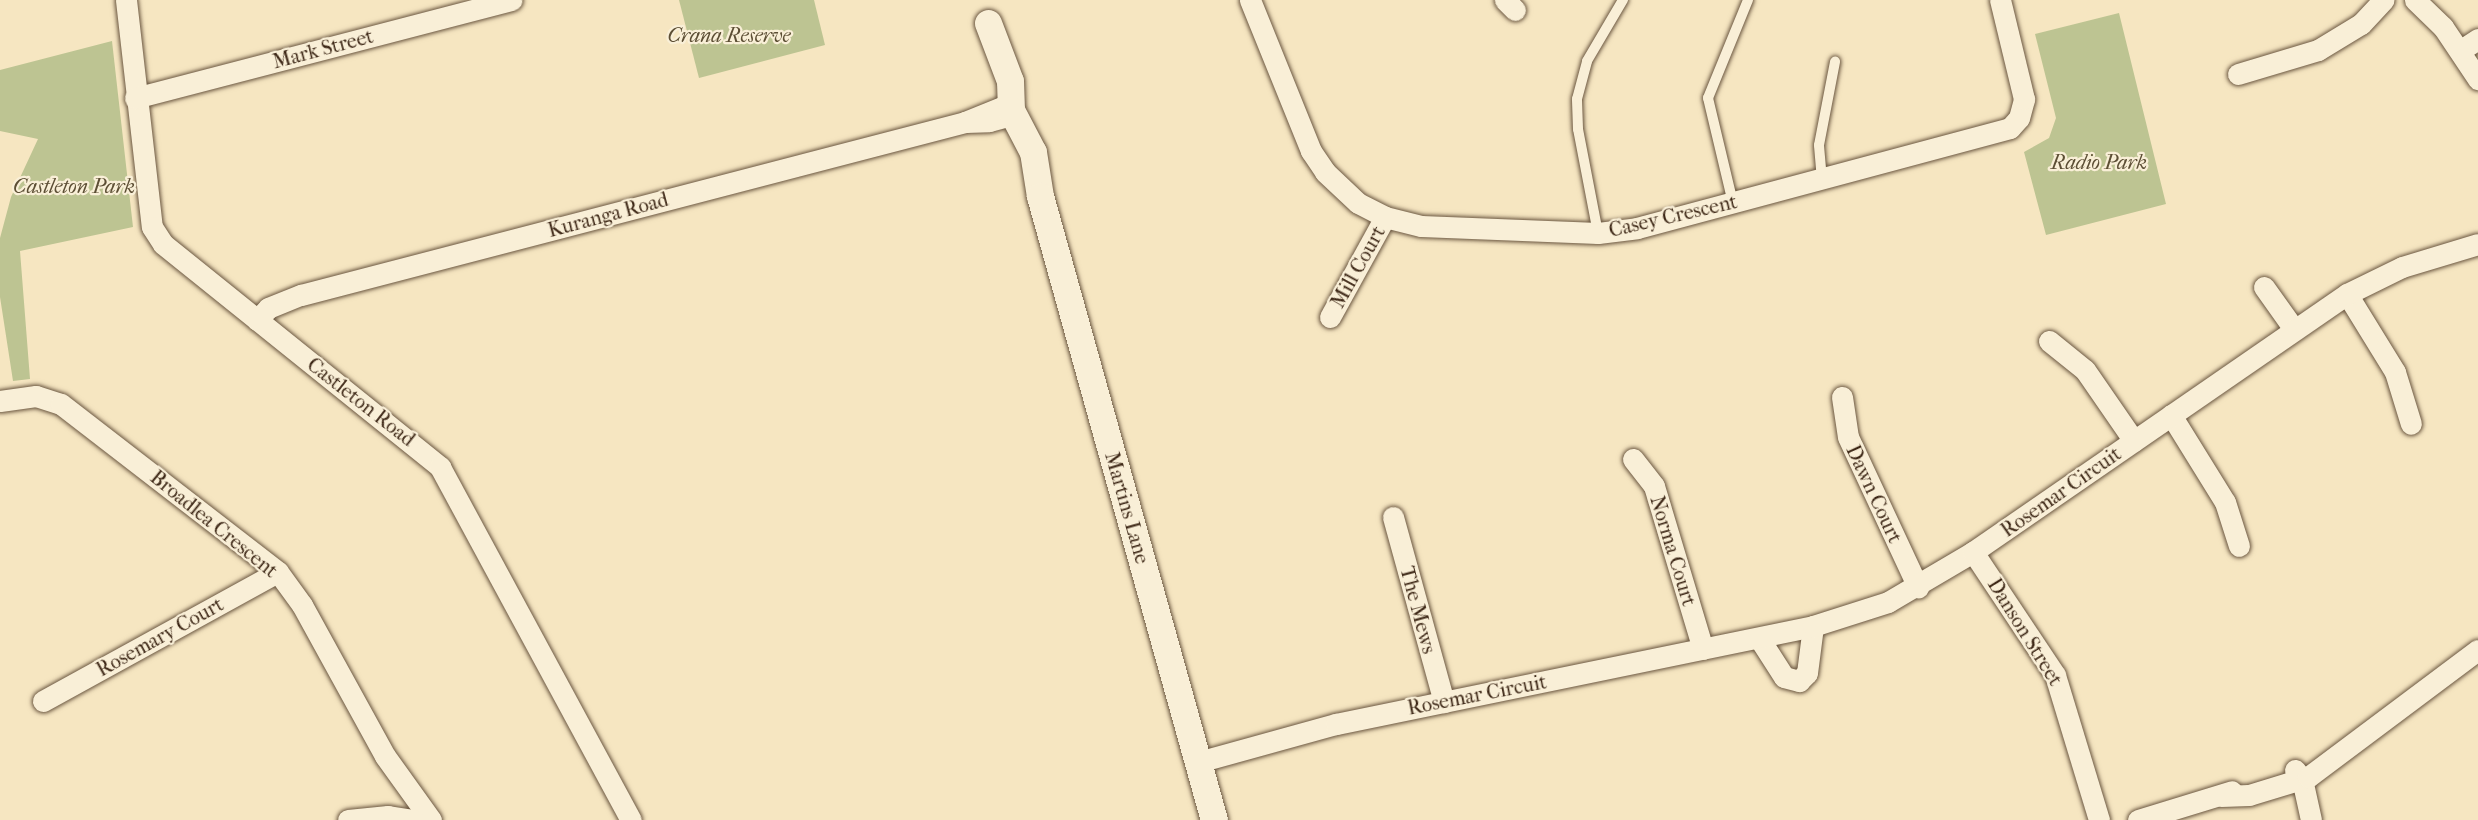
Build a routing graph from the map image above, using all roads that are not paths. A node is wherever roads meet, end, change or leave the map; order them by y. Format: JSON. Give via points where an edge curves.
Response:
{"nodes":[{"id":1,"x":126,"y":0,"type":"edge"},
{"id":2,"x":511,"y":0,"type":"edge"},
{"id":3,"x":1250,"y":0,"type":"edge"},
{"id":4,"x":1623,"y":0,"type":"edge"},
{"id":5,"x":1748,"y":0,"type":"edge"},
{"id":6,"x":2000,"y":0,"type":"edge"},
{"id":7,"x":2383,"y":0,"type":"edge"},
{"id":8,"x":2415,"y":0,"type":"edge"},
{"id":9,"x":984,"y":11,"type":"edge"},
{"id":10,"x":2469,"y":45,"type":"edge"},
{"id":11,"x":1835,"y":62,"type":"dead end"},
{"id":12,"x":2238,"y":75,"type":"dead end"},
{"id":13,"x":2478,"y":79,"type":"edge"},
{"id":14,"x":135,"y":98,"type":"junction"},
{"id":15,"x":1006,"y":111,"type":"junction"},
{"id":16,"x":1822,"y":180,"type":"junction"},
{"id":17,"x":1733,"y":203,"type":"junction"},
{"id":18,"x":1385,"y":218,"type":"junction"},
{"id":19,"x":1598,"y":233,"type":"junction"},
{"id":20,"x":2478,"y":244,"type":"edge"},
{"id":21,"x":2264,"y":287,"type":"dead end"},
{"id":22,"x":2347,"y":294,"type":"junction"},
{"id":23,"x":1330,"y":317,"type":"dead end"},
{"id":24,"x":256,"y":320,"type":"junction"},
{"id":25,"x":2294,"y":329,"type":"junction"},
{"id":26,"x":2049,"y":341,"type":"dead end"},
{"id":27,"x":1842,"y":397,"type":"dead end"},
{"id":28,"x":0,"y":401,"type":"edge"},
{"id":29,"x":2171,"y":415,"type":"junction"},
{"id":30,"x":2411,"y":424,"type":"dead end"},
{"id":31,"x":2134,"y":441,"type":"junction"},
{"id":32,"x":1633,"y":459,"type":"dead end"},
{"id":33,"x":1393,"y":517,"type":"dead end"},
{"id":34,"x":2239,"y":546,"type":"dead end"},
{"id":35,"x":1973,"y":552,"type":"junction"},
{"id":36,"x":278,"y":572,"type":"junction"},
{"id":37,"x":1918,"y":587,"type":"junction"},
{"id":38,"x":1813,"y":626,"type":"junction"},
{"id":39,"x":1759,"y":638,"type":"junction"},
{"id":40,"x":1703,"y":650,"type":"junction"},
{"id":41,"x":2478,"y":650,"type":"edge"},
{"id":42,"x":43,"y":701,"type":"dead end"},
{"id":43,"x":1444,"y":702,"type":"junction"},
{"id":44,"x":385,"y":756,"type":"junction"},
{"id":45,"x":1198,"y":762,"type":"junction"},
{"id":46,"x":2296,"y":777,"type":"junction"},
{"id":47,"x":409,"y":819,"type":"edge"},
{"id":48,"x":1208,"y":819,"type":"edge"},
{"id":49,"x":348,"y":820,"type":"edge"},
{"id":50,"x":431,"y":820,"type":"edge"},
{"id":51,"x":631,"y":820,"type":"edge"},
{"id":52,"x":2099,"y":820,"type":"edge"},
{"id":53,"x":2138,"y":820,"type":"edge"},
{"id":54,"x":2305,"y":820,"type":"edge"},
{"id":55,"x":2311,"y":820,"type":"edge"}],
"edges":[{"from":1,"to":14,"type":"street","name":"Castleton Road"},
{"from":2,"to":14,"type":"street","name":"Mark Street"},
{"from":3,"to":18,"type":"street","name":"Casey Crescent","via":[[1311,151],[1340,189]]},
{"from":4,"to":19,"type":"lane","via":[[1582,73],[1577,99],[1578,129]]},
{"from":5,"to":17,"type":"lane","via":[[1708,98]]},
{"from":6,"to":16,"type":"street","name":"Casey Crescent","via":[[2024,99],[2016,123],[1990,135]]},
{"from":7,"to":12,"type":"street","via":[[2361,24],[2318,50]]},
{"from":8,"to":10,"type":"street"},
{"from":9,"to":15,"type":"street","via":[[1010,81]]},
{"from":10,"to":13,"type":"street"},
{"from":11,"to":16,"type":"lane","via":[[1819,145]]},
{"from":14,"to":24,"type":"street","name":"Castleton Road","via":[[152,227],[163,244]]},
{"from":15,"to":24,"type":"street","name":"Kuranga Road","via":[[301,295],[268,308]]},
{"from":15,"to":45,"type":"street","name":"Martins Lane","via":[[1028,136],[1040,196]]},
{"from":16,"to":17,"type":"street","name":"Casey Crescent"},
{"from":17,"to":19,"type":"street","name":"Casey Crescent","via":[[1636,228]]},
{"from":18,"to":19,"type":"street","name":"Casey Crescent","via":[[1439,228]]},
{"from":18,"to":23,"type":"street","name":"Mill Court"},
{"from":20,"to":22,"type":"street","name":"Rosemar Circuit","via":[[2402,267]]},
{"from":21,"to":25,"type":"street"},
{"from":22,"to":25,"type":"street","name":"Rosemar Circuit"},
{"from":22,"to":30,"type":"street","via":[[2395,372]]},
{"from":24,"to":51,"type":"street","name":"Castleton Road","via":[[440,467]]},
{"from":25,"to":29,"type":"street","name":"Rosemar Circuit"},
{"from":26,"to":31,"type":"street","via":[[2085,370]]},
{"from":27,"to":37,"type":"street","name":"Dawn Court","via":[[1848,437]]},
{"from":28,"to":36,"type":"street","name":"Broadlea Crescent","via":[[36,396],[61,404]]},
{"from":29,"to":31,"type":"street","name":"Rosemar Circuit"},
{"from":29,"to":34,"type":"street","via":[[2225,502]]},
{"from":31,"to":35,"type":"street","name":"Rosemar Circuit"},
{"from":32,"to":40,"type":"street","name":"Norma Court","via":[[1654,486]]},
{"from":33,"to":43,"type":"street","name":"The Mews"},
{"from":35,"to":37,"type":"street","name":"Rosemar Circuit"},
{"from":35,"to":52,"type":"street","name":"Danson Street","via":[[2055,675]]},
{"from":36,"to":42,"type":"street","name":"Rosemary Court"},
{"from":36,"to":44,"type":"street","name":"Broadlea Crescent","via":[[302,605]]},
{"from":37,"to":38,"type":"street","name":"Rosemar Circuit","via":[[1871,609]]},
{"from":38,"to":39,"type":"street","name":"Rosemar Circuit"},
{"from":38,"to":39,"type":"street","via":[[1807,673],[1798,681],[1784,677]]},
{"from":39,"to":40,"type":"street","name":"Rosemar Circuit"},
{"from":40,"to":43,"type":"street","name":"Rosemar Circuit"},
{"from":41,"to":46,"type":"street"},
{"from":43,"to":45,"type":"street","name":"Rosemar Circuit","via":[[1336,724]]},
{"from":44,"to":47,"type":"street","name":"Broadlea Crescent"},
{"from":44,"to":50,"type":"street","name":"Broadlea Crescent"},
{"from":45,"to":48,"type":"street","name":"Martins Lane"},
{"from":46,"to":53,"type":"street","via":[[2246,784],[2221,796]]},
{"from":46,"to":54,"type":"street"},
{"from":46,"to":55,"type":"street"},
{"from":47,"to":49,"type":"street"}]}
